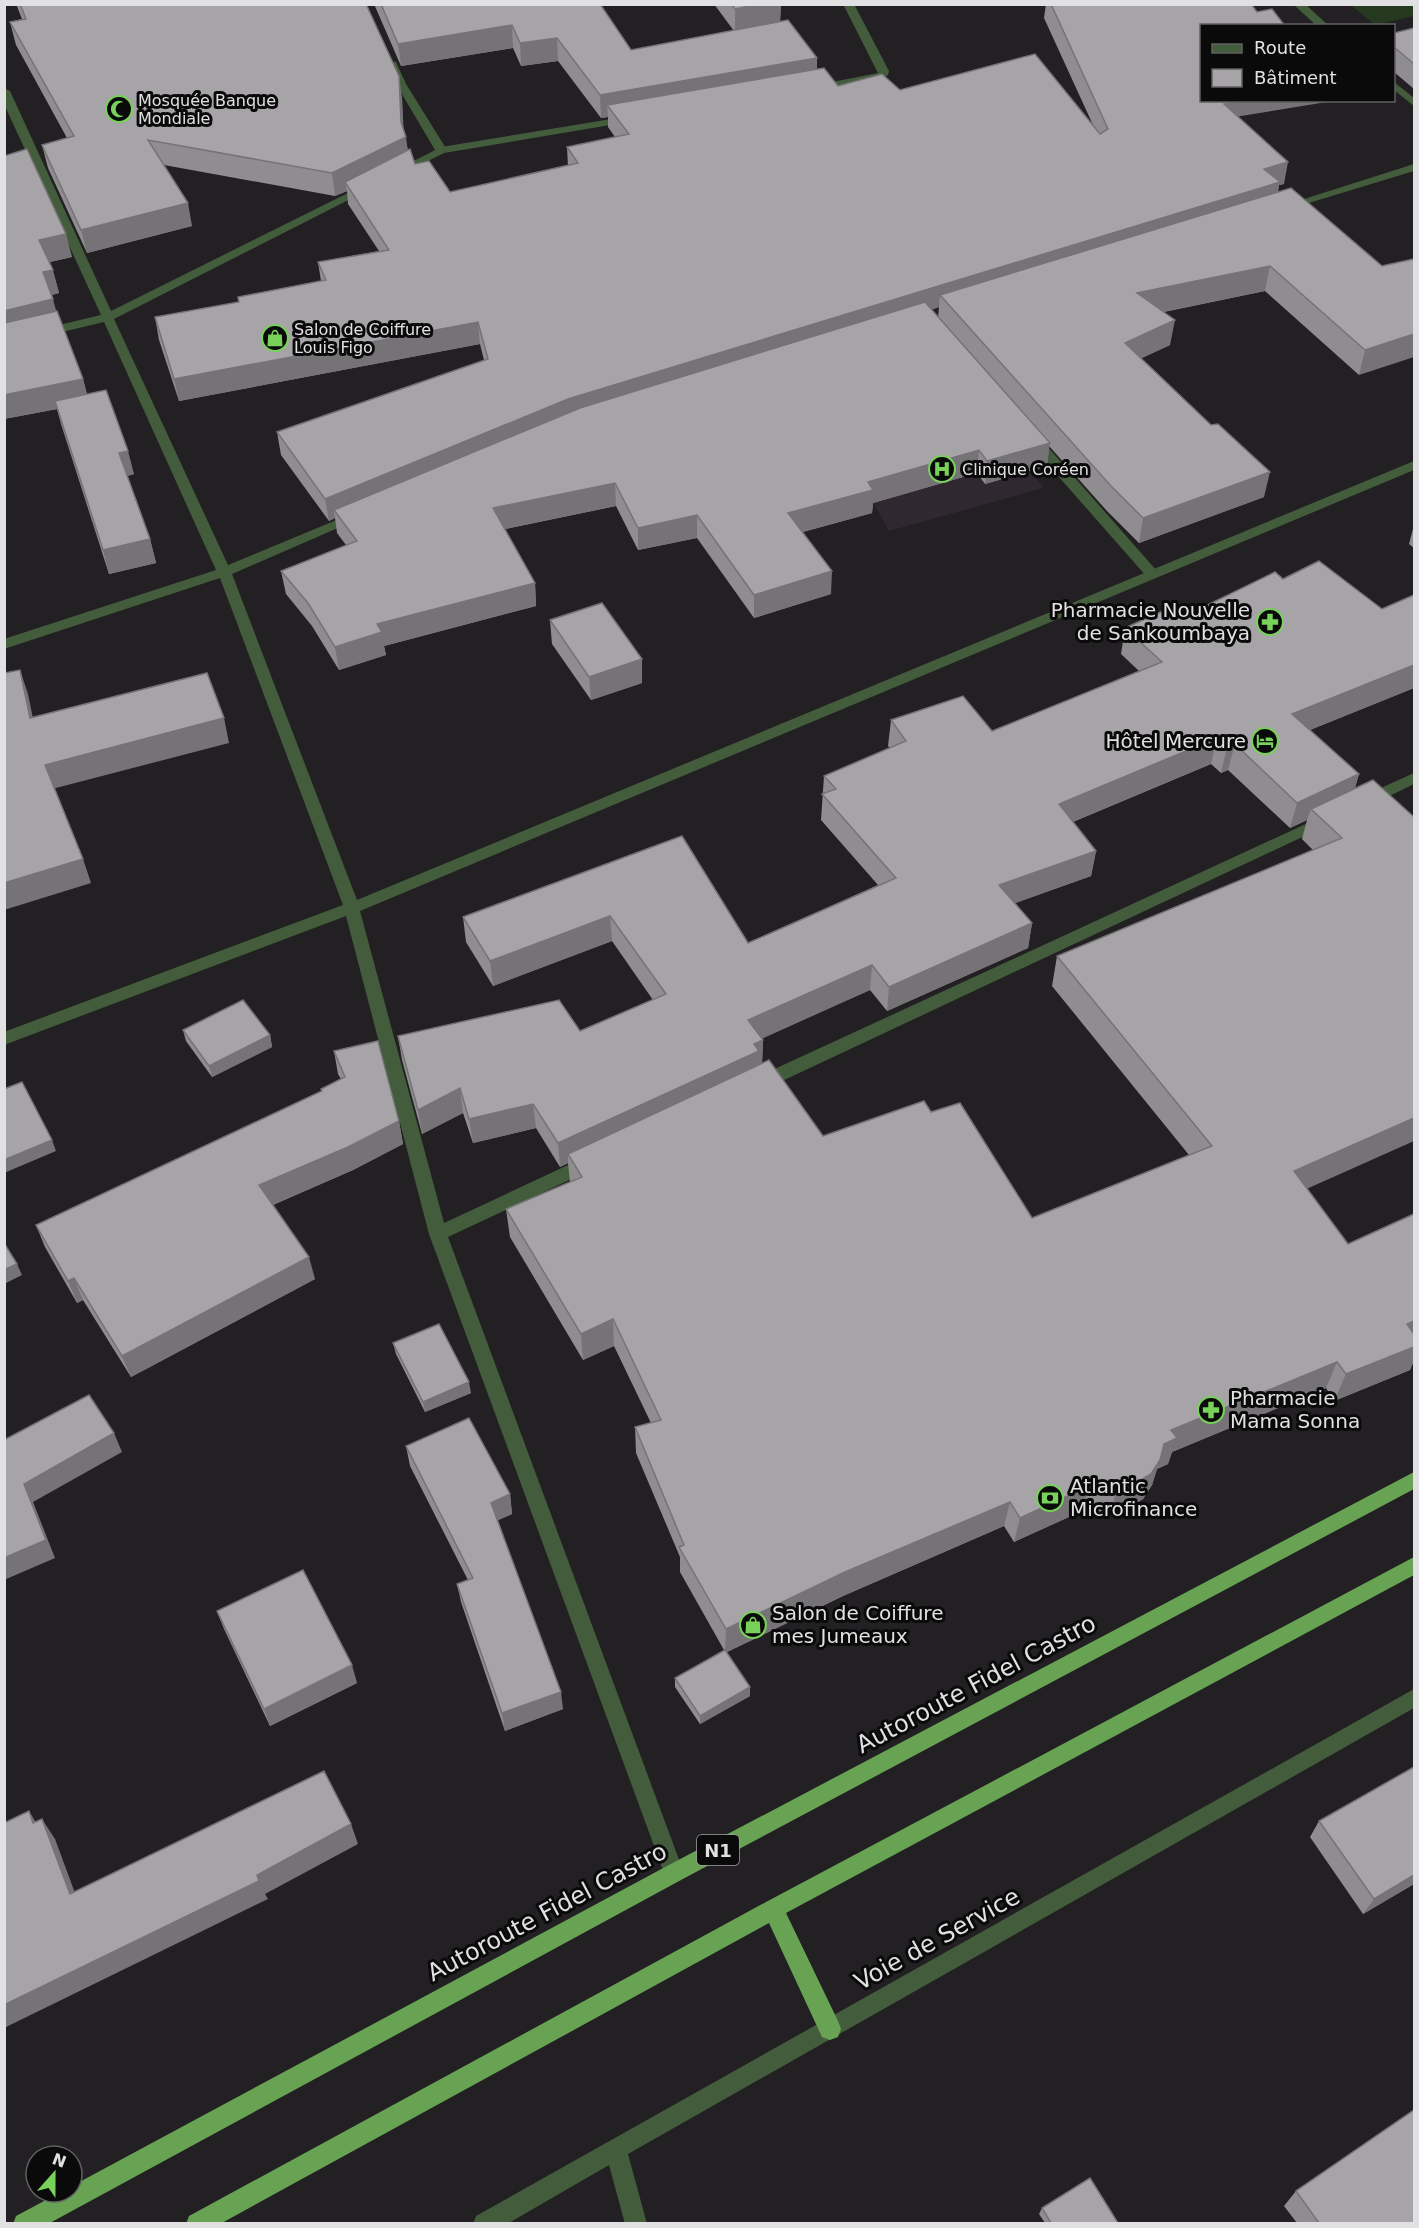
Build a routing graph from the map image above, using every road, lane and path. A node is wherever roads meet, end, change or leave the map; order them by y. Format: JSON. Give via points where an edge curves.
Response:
{"nodes":[{"id":1,"x":848,"y":4,"type":"edge"},
{"id":2,"x":1298,"y":4,"type":"edge"},
{"id":3,"x":1322,"y":24,"type":"edge"},
{"id":4,"x":388,"y":54,"type":"edge"},
{"id":5,"x":1395,"y":86,"type":"edge"},
{"id":6,"x":804,"y":90,"type":"edge"},
{"id":7,"x":4,"y":91,"type":"edge"},
{"id":8,"x":1414,"y":103,"type":"edge"},
{"id":9,"x":640,"y":117,"type":"edge"},
{"id":10,"x":441,"y":150,"type":"junction"},
{"id":11,"x":1414,"y":167,"type":"edge"},
{"id":12,"x":1267,"y":212,"type":"edge"},
{"id":13,"x":110,"y":317,"type":"junction"},
{"id":14,"x":4,"y":342,"type":"edge"},
{"id":15,"x":1028,"y":433,"type":"edge"},
{"id":16,"x":1414,"y":465,"type":"edge"},
{"id":17,"x":367,"y":513,"type":"edge"},
{"id":18,"x":224,"y":572,"type":"junction"},
{"id":19,"x":1152,"y":574,"type":"junction"},
{"id":20,"x":4,"y":644,"type":"edge"},
{"id":21,"x":1414,"y":778,"type":"edge"},
{"id":22,"x":352,"y":908,"type":"junction"},
{"id":23,"x":4,"y":1040,"type":"edge"},
{"id":24,"x":742,"y":1092,"type":"edge"},
{"id":25,"x":600,"y":1158,"type":"edge"},
{"id":26,"x":438,"y":1234,"type":"junction"},
{"id":27,"x":1414,"y":1480,"type":"edge"},
{"id":28,"x":1414,"y":1566,"type":"edge"},
{"id":29,"x":1414,"y":1698,"type":"edge"},
{"id":30,"x":674,"y":1873,"type":"junction"},
{"id":31,"x":773,"y":1909,"type":"junction"},
{"id":32,"x":830,"y":2029,"type":"junction"},
{"id":33,"x":616,"y":2149,"type":"junction"},
{"id":34,"x":24,"y":2223,"type":"edge"},
{"id":35,"x":197,"y":2223,"type":"edge"},
{"id":36,"x":484,"y":2223,"type":"edge"},
{"id":37,"x":636,"y":2223,"type":"edge"}],
"edges":[{"from":1,"to":6,"type":"street","via":[[883,75]]},
{"from":2,"to":3,"type":"street"},
{"from":4,"to":10,"type":"street","via":[[401,84]]},
{"from":5,"to":8,"type":"street"},
{"from":7,"to":13,"type":"street","via":[[29,155]]},
{"from":9,"to":10,"type":"street"},
{"from":10,"to":13,"type":"street"},
{"from":11,"to":12,"type":"street"},
{"from":13,"to":14,"type":"street"},
{"from":13,"to":18,"type":"street"},
{"from":15,"to":19,"type":"street"},
{"from":16,"to":19,"type":"street"},
{"from":17,"to":18,"type":"street"},
{"from":18,"to":20,"type":"street"},
{"from":18,"to":22,"type":"street"},
{"from":19,"to":22,"type":"street"},
{"from":21,"to":24,"type":"street"},
{"from":22,"to":23,"type":"street"},
{"from":22,"to":26,"type":"street"},
{"from":25,"to":26,"type":"street"},
{"from":26,"to":30,"type":"street"},
{"from":27,"to":30,"type":"highway","name":"Autoroute Fidel Castro","number":"N1"},
{"from":28,"to":31,"type":"highway"},
{"from":29,"to":32,"type":"street","name":"Voie de Service"},
{"from":30,"to":34,"type":"highway","name":"Autoroute Fidel Castro","number":"N1"},
{"from":31,"to":32,"type":"highway"},
{"from":31,"to":35,"type":"highway"},
{"from":32,"to":33,"type":"street","name":"Voie de Service"},
{"from":33,"to":36,"type":"street","name":"Voie de Service"},
{"from":33,"to":37,"type":"street"}]}
